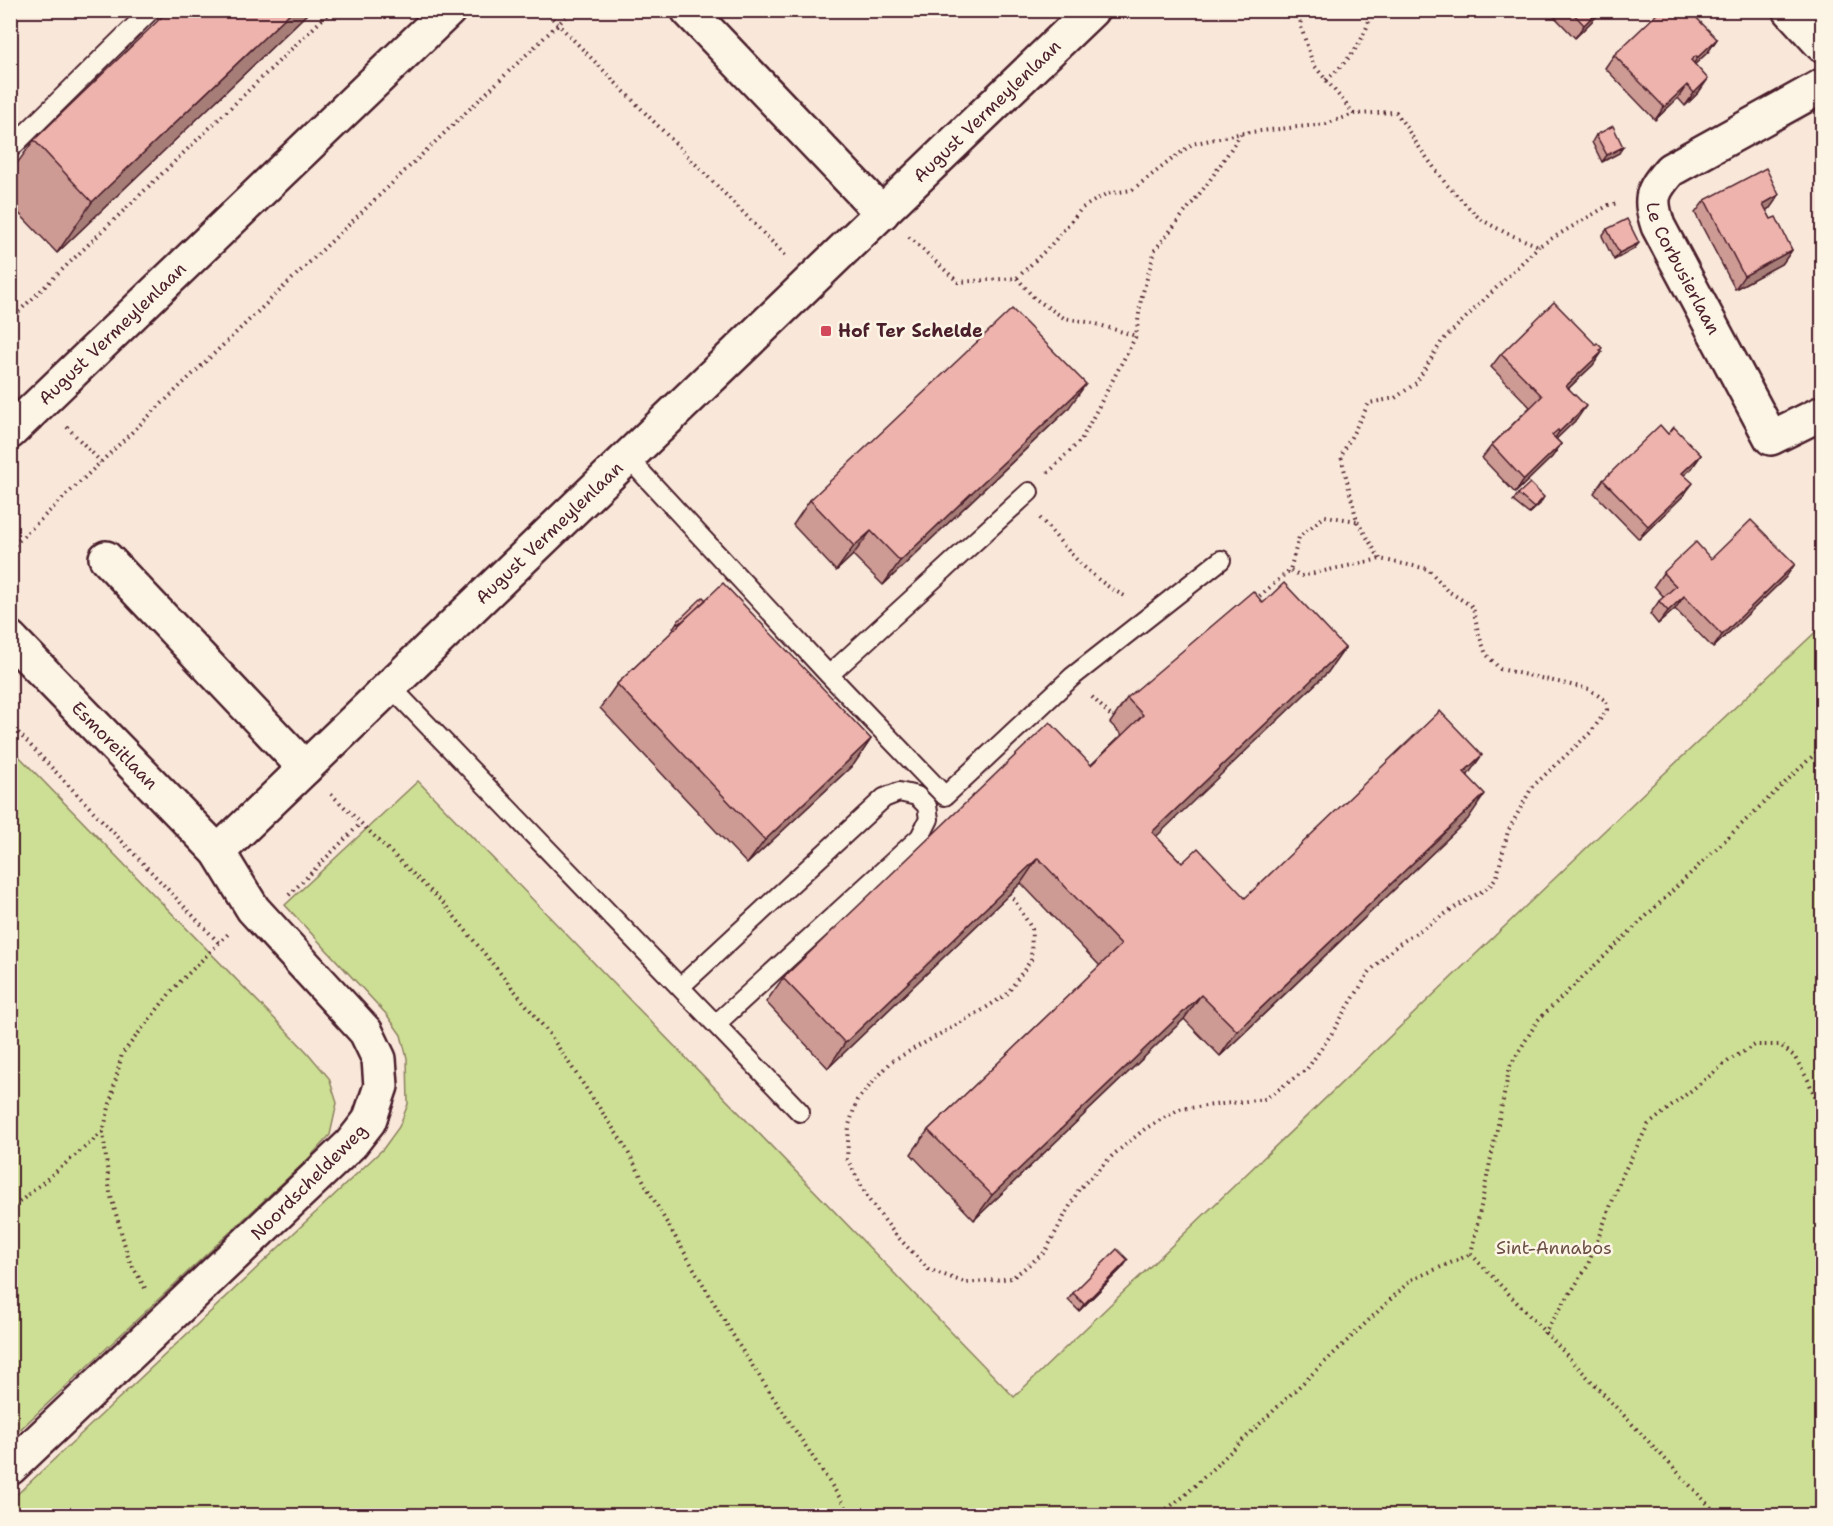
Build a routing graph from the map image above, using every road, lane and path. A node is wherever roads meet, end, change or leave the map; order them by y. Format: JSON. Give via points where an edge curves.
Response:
{"nodes":[{"id":1,"x":151,"y":10,"type":"edge"},
{"id":2,"x":332,"y":10,"type":"edge"},
{"id":3,"x":449,"y":10,"type":"edge"},
{"id":4,"x":544,"y":10,"type":"edge"},
{"id":5,"x":573,"y":10,"type":"edge"},
{"id":6,"x":688,"y":10,"type":"edge"},
{"id":7,"x":1092,"y":10,"type":"edge"},
{"id":8,"x":1304,"y":10,"type":"edge"},
{"id":9,"x":1790,"y":10,"type":"edge"},
{"id":10,"x":1369,"y":21,"type":"dead end"},
{"id":11,"x":558,"y":25,"type":"junction"},
{"id":12,"x":1822,"y":45,"type":"edge"},
{"id":13,"x":1326,"y":80,"type":"junction"},
{"id":14,"x":1822,"y":86,"type":"edge"},
{"id":15,"x":1354,"y":114,"type":"junction"},
{"id":16,"x":1242,"y":133,"type":"junction"},
{"id":17,"x":10,"y":149,"type":"edge"},
{"id":18,"x":1654,"y":194,"type":"junction"},
{"id":19,"x":882,"y":213,"type":"junction"},
{"id":20,"x":1539,"y":246,"type":"junction"},
{"id":21,"x":1017,"y":278,"type":"junction"},
{"id":22,"x":811,"y":281,"type":"junction"},
{"id":23,"x":10,"y":320,"type":"edge"},
{"id":24,"x":1136,"y":336,"type":"junction"},
{"id":25,"x":1822,"y":413,"type":"edge"},
{"id":26,"x":10,"y":432,"type":"edge"},
{"id":27,"x":628,"y":458,"type":"junction"},
{"id":28,"x":1029,"y":492,"type":"junction"},
{"id":29,"x":1357,"y":521,"type":"junction"},
{"id":30,"x":10,"y":549,"type":"edge"},
{"id":31,"x":106,"y":558,"type":"dead end"},
{"id":32,"x":1380,"y":559,"type":"junction"},
{"id":33,"x":1221,"y":560,"type":"dead end"},
{"id":34,"x":1290,"y":570,"type":"junction"},
{"id":35,"x":1249,"y":602,"type":"edge"},
{"id":36,"x":1154,"y":612,"type":"junction"},
{"id":37,"x":10,"y":638,"type":"edge"},
{"id":38,"x":829,"y":675,"type":"junction"},
{"id":39,"x":1072,"y":677,"type":"junction"},
{"id":40,"x":390,"y":686,"type":"junction"},
{"id":41,"x":1122,"y":711,"type":"dead end"},
{"id":42,"x":10,"y":724,"type":"edge"},
{"id":43,"x":1822,"y":747,"type":"edge"},
{"id":44,"x":305,"y":768,"type":"junction"},
{"id":45,"x":361,"y":824,"type":"junction"},
{"id":46,"x":218,"y":852,"type":"junction"},
{"id":47,"x":1010,"y":893,"type":"edge"},
{"id":48,"x":253,"y":909,"type":"junction"},
{"id":49,"x":219,"y":943,"type":"junction"},
{"id":50,"x":680,"y":987,"type":"junction"},
{"id":51,"x":716,"y":1024,"type":"junction"},
{"id":52,"x":800,"y":1112,"type":"dead end"},
{"id":53,"x":1822,"y":1113,"type":"edge"},
{"id":54,"x":103,"y":1132,"type":"junction"},
{"id":55,"x":10,"y":1210,"type":"edge"},
{"id":56,"x":1471,"y":1254,"type":"junction"},
{"id":57,"x":165,"y":1323,"type":"junction"},
{"id":58,"x":1544,"y":1334,"type":"junction"},
{"id":59,"x":10,"y":1468,"type":"edge"},
{"id":60,"x":852,"y":1515,"type":"edge"},
{"id":61,"x":1157,"y":1515,"type":"edge"},
{"id":62,"x":1719,"y":1515,"type":"edge"}],
"edges":[{"from":1,"to":17,"type":"lane"},
{"from":2,"to":23,"type":"path"},
{"from":3,"to":26,"type":"street","name":"August Vermeylenlaan"},
{"from":4,"to":11,"type":"path"},
{"from":5,"to":11,"type":"path"},
{"from":6,"to":19,"type":"street"},
{"from":7,"to":19,"type":"street","name":"August Vermeylenlaan"},
{"from":8,"to":13,"type":"path","via":[[1300,24],[1303,34],[1313,64]]},
{"from":9,"to":12,"type":"street"},
{"from":10,"to":13,"type":"path","via":[[1352,55]]},
{"from":11,"to":22,"type":"path"},
{"from":11,"to":30,"type":"path"},
{"from":13,"to":15,"type":"path"},
{"from":14,"to":18,"type":"street","name":"Le Corbusierlaan","via":[[1671,170],[1656,185]]},
{"from":15,"to":16,"type":"path","via":[[1326,124]]},
{"from":15,"to":20,"type":"path","via":[[1396,112],[1446,184],[1480,219]]},
{"from":16,"to":21,"type":"path","via":[[1192,144],[1132,190],[1106,194],[1082,208]]},
{"from":16,"to":24,"type":"path","via":[[1155,250],[1141,299]]},
{"from":18,"to":20,"type":"path","via":[[1609,205]]},
{"from":18,"to":25,"type":"street","name":"Le Corbusierlaan","via":[[1652,206],[1658,226],[1771,438]]},
{"from":19,"to":21,"type":"path","via":[[958,282]]},
{"from":19,"to":22,"type":"street","name":"August Vermeylenlaan"},
{"from":20,"to":29,"type":"path","via":[[1442,341],[1416,383],[1395,398],[1369,403],[1341,456]]},
{"from":21,"to":24,"type":"path","via":[[1035,298],[1064,318]]},
{"from":22,"to":27,"type":"street","name":"August Vermeylenlaan"},
{"from":24,"to":28,"type":"path","via":[[1081,440]]},
{"from":27,"to":38,"type":"lane"},
{"from":27,"to":40,"type":"street","name":"August Vermeylenlaan"},
{"from":28,"to":36,"type":"path","via":[[1039,518],[1084,568],[1110,589]]},
{"from":28,"to":38,"type":"lane"},
{"from":29,"to":32,"type":"path"},
{"from":29,"to":34,"type":"path","via":[[1325,516],[1299,537]]},
{"from":31,"to":44,"type":"street"},
{"from":32,"to":34,"type":"path","via":[[1301,576]]},
{"from":32,"to":47,"type":"path","via":[[1428,569],[1449,591],[1473,607],[1486,654],[1500,669],[1589,689],[1606,701],[1607,710],[1591,732],[1532,786],[1508,831],[1497,876],[1489,887],[1396,945],[1370,971],[1307,1069],[1265,1099],[1180,1109],[1146,1128],[1079,1189],[1045,1252],[1012,1278],[966,1283],[928,1269],[869,1200],[847,1159],[849,1125],[857,1100],[892,1061],[1007,994],[1031,960],[1032,929]]},
{"from":33,"to":36,"type":"lane"},
{"from":34,"to":35,"type":"path"},
{"from":36,"to":39,"type":"lane"},
{"from":37,"to":46,"type":"street","name":"Esmoreitlaan"},
{"from":38,"to":39,"type":"lane","via":[[945,796]]},
{"from":39,"to":41,"type":"path","via":[[1113,718]]},
{"from":40,"to":44,"type":"street","name":"August Vermeylenlaan"},
{"from":40,"to":50,"type":"lane"},
{"from":42,"to":49,"type":"path"},
{"from":43,"to":56,"type":"path","via":[[1538,1020],[1510,1066]]},
{"from":44,"to":45,"type":"path"},
{"from":44,"to":46,"type":"street","name":"August Vermeylenlaan"},
{"from":45,"to":48,"type":"path","via":[[278,906]]},
{"from":45,"to":60,"type":"path","via":[[445,906],[548,1032],[623,1143],[740,1347]]},
{"from":46,"to":48,"type":"street","name":"Noordscheldeweg"},
{"from":48,"to":49,"type":"path"},
{"from":48,"to":57,"type":"street","name":"Noordscheldeweg","via":[[366,1032],[379,1059],[381,1086],[369,1121],[351,1144]]},
{"from":49,"to":54,"type":"path","via":[[175,987],[122,1054]]},
{"from":50,"to":51,"type":"lane"},
{"from":50,"to":51,"type":"lane","via":[[884,798],[899,792],[917,795],[927,806],[929,819],[920,837]]},
{"from":51,"to":52,"type":"lane"},
{"from":53,"to":58,"type":"path","via":[[1794,1056],[1780,1045],[1755,1045],[1683,1097],[1648,1125],[1622,1176],[1587,1267]]},
{"from":54,"to":55,"type":"path"},
{"from":54,"to":57,"type":"path","via":[[110,1193],[129,1260]]},
{"from":56,"to":58,"type":"path"},
{"from":56,"to":61,"type":"path","via":[[1411,1280],[1183,1497]]},
{"from":57,"to":59,"type":"street","name":"Noordscheldeweg"},
{"from":58,"to":62,"type":"path"}]}
